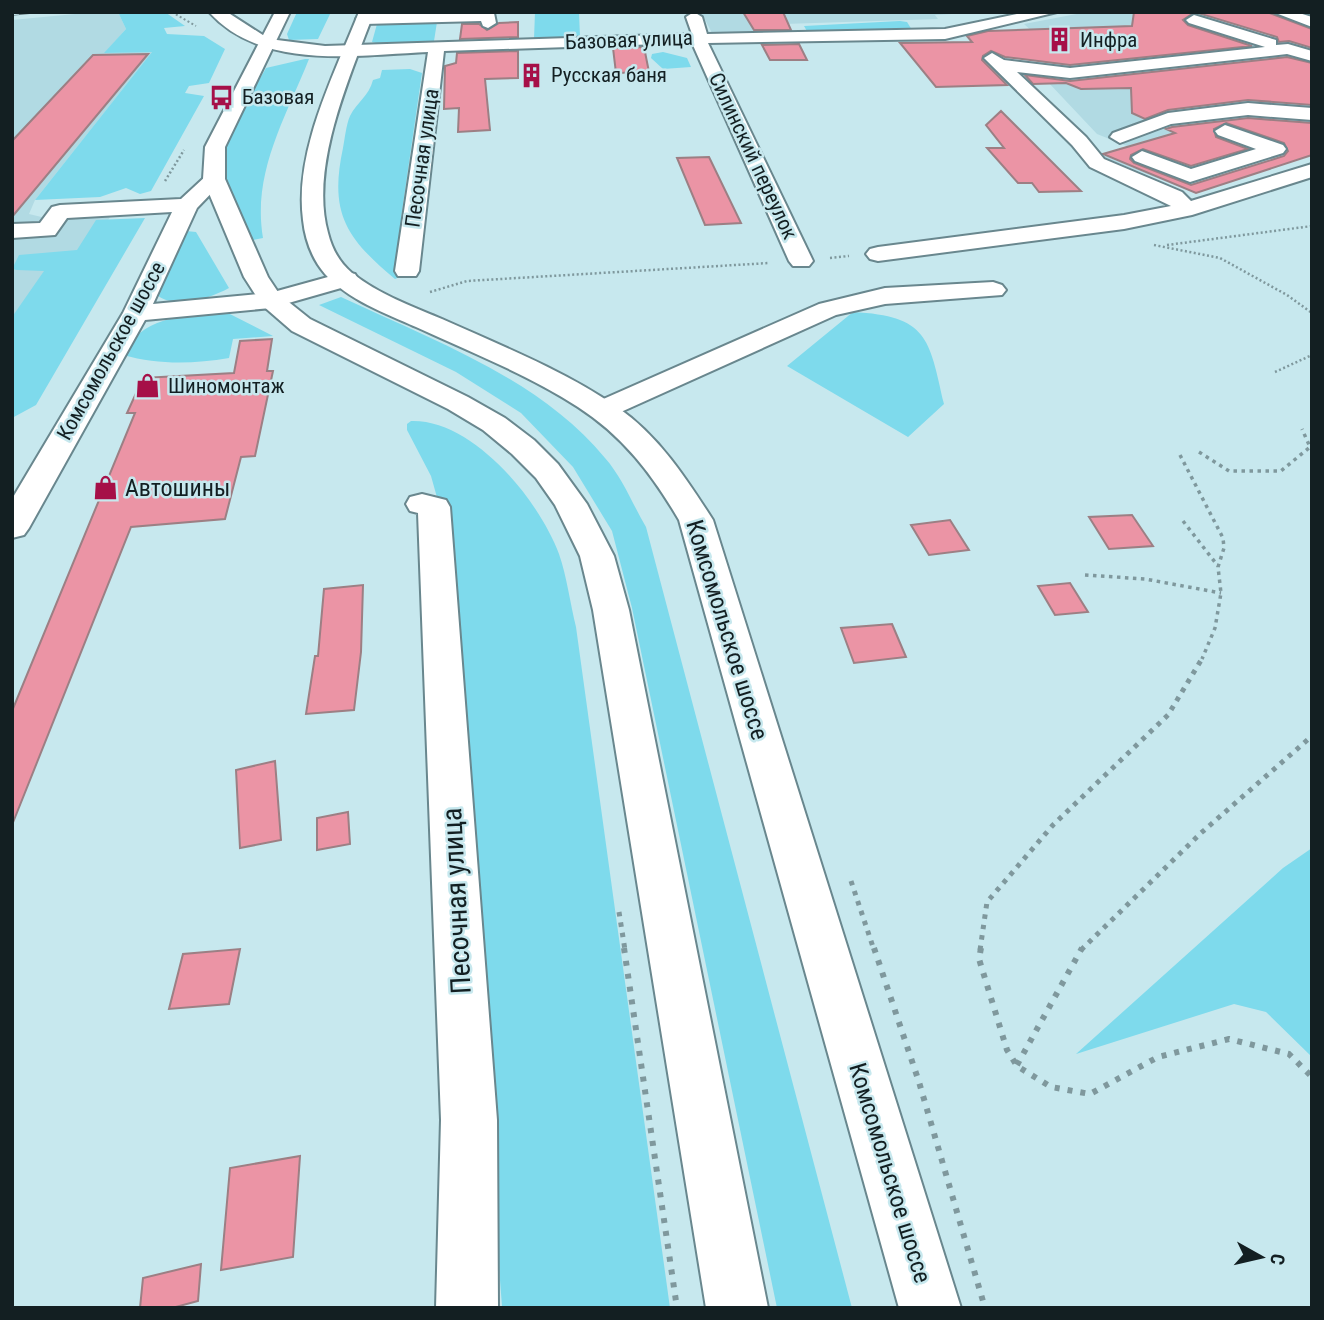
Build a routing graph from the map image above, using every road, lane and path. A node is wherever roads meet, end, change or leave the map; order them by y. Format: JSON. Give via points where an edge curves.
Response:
{"nodes":[{"id":1,"x":216,"y":12,"type":"edge"},
{"id":2,"x":283,"y":12,"type":"edge"},
{"id":3,"x":691,"y":12,"type":"edge"},
{"id":4,"x":1050,"y":12,"type":"edge"},
{"id":5,"x":1280,"y":12,"type":"edge"},
{"id":6,"x":940,"y":14,"type":"dead end"},
{"id":7,"x":452,"y":15,"type":"edge"},
{"id":8,"x":365,"y":16,"type":"edge"},
{"id":9,"x":1194,"y":19,"type":"dead end"},
{"id":10,"x":1312,"y":22,"type":"edge"},
{"id":11,"x":487,"y":33,"type":"junction"},
{"id":12,"x":952,"y":35,"type":"junction"},
{"id":13,"x":698,"y":38,"type":"junction"},
{"id":14,"x":265,"y":43,"type":"junction"},
{"id":15,"x":1288,"y":48,"type":"junction"},
{"id":16,"x":352,"y":51,"type":"junction"},
{"id":17,"x":441,"y":51,"type":"junction"},
{"id":18,"x":1312,"y":56,"type":"edge"},
{"id":19,"x":470,"y":58,"type":"dead end"},
{"id":20,"x":995,"y":61,"type":"junction"},
{"id":21,"x":1312,"y":114,"type":"edge"},
{"id":22,"x":1225,"y":131,"type":"dead end"},
{"id":23,"x":1120,"y":137,"type":"dead end"},
{"id":24,"x":1079,"y":141,"type":"junction"},
{"id":25,"x":1198,"y":149,"type":"dead end"},
{"id":26,"x":1235,"y":162,"type":"junction"},
{"id":27,"x":1312,"y":170,"type":"edge"},
{"id":28,"x":214,"y":179,"type":"junction"},
{"id":29,"x":187,"y":205,"type":"junction"},
{"id":30,"x":1186,"y":208,"type":"junction"},
{"id":31,"x":1312,"y":226,"type":"edge"},
{"id":32,"x":12,"y":231,"type":"edge"},
{"id":33,"x":1143,"y":243,"type":"dead end"},
{"id":34,"x":1163,"y":246,"type":"junction"},
{"id":35,"x":877,"y":254,"type":"joint"},
{"id":36,"x":801,"y":261,"type":"junction"},
{"id":37,"x":407,"y":271,"type":"dead end"},
{"id":38,"x":346,"y":279,"type":"junction"},
{"id":39,"x":993,"y":290,"type":"dead end"},
{"id":40,"x":422,"y":295,"type":"dead end"},
{"id":41,"x":271,"y":300,"type":"junction"},
{"id":42,"x":136,"y":313,"type":"junction"},
{"id":43,"x":1312,"y":313,"type":"edge"},
{"id":44,"x":1312,"y":355,"type":"edge"},
{"id":45,"x":1275,"y":372,"type":"dead end"},
{"id":46,"x":602,"y":410,"type":"junction"},
{"id":47,"x":1302,"y":429,"type":"dead end"},
{"id":48,"x":1199,"y":452,"type":"dead end"},
{"id":49,"x":1180,"y":455,"type":"dead end"},
{"id":50,"x":422,"y":504,"type":"dead end"},
{"id":51,"x":1183,"y":521,"type":"dead end"},
{"id":52,"x":12,"y":527,"type":"edge"},
{"id":53,"x":1218,"y":567,"type":"junction"},
{"id":54,"x":1085,"y":575,"type":"dead end"},
{"id":55,"x":1221,"y":593,"type":"junction"},
{"id":56,"x":1312,"y":736,"type":"edge"},
{"id":57,"x":617,"y":899,"type":"dead end"},
{"id":58,"x":1017,"y":1066,"type":"junction"},
{"id":59,"x":1312,"y":1077,"type":"edge"},
{"id":60,"x":467,"y":1308,"type":"edge"},
{"id":61,"x":677,"y":1308,"type":"edge"},
{"id":62,"x":737,"y":1308,"type":"edge"},
{"id":63,"x":930,"y":1308,"type":"edge"}],
"edges":[{"from":1,"to":14,"type":"main road","name":"Базовая улица"},
{"from":2,"to":14,"type":"main road"},
{"from":3,"to":13,"type":"main road","name":"Силинский переулок"},
{"from":4,"to":12,"type":"main road","name":"Базовая улица"},
{"from":5,"to":10,"type":"main road"},
{"from":6,"to":12,"type":"main road"},
{"from":7,"to":8,"type":"main road"},
{"from":7,"to":11,"type":"main road","via":[[489,16]]},
{"from":7,"to":17,"type":"main road","name":"Песочная улица"},
{"from":8,"to":16,"type":"main road","name":"Комсомольское шоссе"},
{"from":9,"to":15,"type":"main road"},
{"from":11,"to":13,"type":"main road","name":"Базовая улица"},
{"from":11,"to":17,"type":"main road","name":"Базовая улица"},
{"from":12,"to":13,"type":"main road","name":"Базовая улица"},
{"from":12,"to":20,"type":"main road"},
{"from":13,"to":36,"type":"main road","name":"Силинский переулок"},
{"from":14,"to":16,"type":"main road","name":"Базовая улица","via":[[301,51]]},
{"from":14,"to":28,"type":"main road","via":[[215,147]]},
{"from":15,"to":18,"type":"main road"},
{"from":15,"to":20,"type":"main road","via":[[1070,73]]},
{"from":16,"to":17,"type":"main road","name":"Базовая улица"},
{"from":16,"to":38,"type":"main road","name":"Комсомольское шоссе","via":[[322,142],[312,213],[333,268]]},
{"from":17,"to":19,"type":"main road"},
{"from":17,"to":37,"type":"main road","name":"Песочная улица"},
{"from":20,"to":24,"type":"main road"},
{"from":21,"to":23,"type":"main road","via":[[1248,109],[1168,119]]},
{"from":22,"to":26,"type":"main road","via":[[1276,149]]},
{"from":24,"to":26,"type":"main road","via":[[1122,149],[1190,176]]},
{"from":24,"to":30,"type":"main road","via":[[1104,167],[1174,197]]},
{"from":25,"to":26,"type":"main road"},
{"from":27,"to":30,"type":"main road"},
{"from":28,"to":29,"type":"main road","name":"Комсомольское шоссе"},
{"from":28,"to":41,"type":"main road","via":[[256,277]]},
{"from":29,"to":32,"type":"main road","via":[[60,212],[47,230]]},
{"from":29,"to":42,"type":"main road","name":"Комсомольское шоссе"},
{"from":30,"to":35,"type":"main road","via":[[1124,222]]},
{"from":31,"to":34,"type":"path"},
{"from":33,"to":34,"type":"path"},
{"from":34,"to":43,"type":"path","via":[[1220,258]]},
{"from":35,"to":36,"type":"path"},
{"from":36,"to":40,"type":"path","via":[[467,281]]},
{"from":38,"to":41,"type":"main road"},
{"from":38,"to":46,"type":"main road","name":"Комсомольское шоссе","via":[[369,296],[542,376]]},
{"from":39,"to":46,"type":"main road","via":[[885,296],[828,309]]},
{"from":41,"to":42,"type":"main road"},
{"from":41,"to":62,"type":"main road","via":[[301,325],[494,424],[547,471],[571,504],[597,556],[611,610]]},
{"from":42,"to":52,"type":"main road","name":"Комсомольское шоссе"},
{"from":44,"to":45,"type":"path"},
{"from":46,"to":63,"type":"main road","name":"Комсомольское шоссе","via":[[645,443],[696,520]]},
{"from":47,"to":48,"type":"path","via":[[1310,447],[1281,471],[1229,471]]},
{"from":49,"to":53,"type":"path","via":[[1223,538]]},
{"from":50,"to":60,"type":"main road","name":"Песочная улица","via":[[434,507],[469,1120]]},
{"from":51,"to":53,"type":"path"},
{"from":53,"to":55,"type":"path"},
{"from":54,"to":55,"type":"path","via":[[1144,579]]},
{"from":55,"to":58,"type":"path","via":[[1215,628],[1201,661],[1168,715],[1053,825],[987,902],[979,959],[1007,1050]]},
{"from":56,"to":58,"type":"path","via":[[1084,945]]},
{"from":57,"to":61,"type":"path"},
{"from":58,"to":59,"type":"path","via":[[1051,1087],[1090,1094],[1158,1056],[1229,1039],[1289,1054]]}]}
